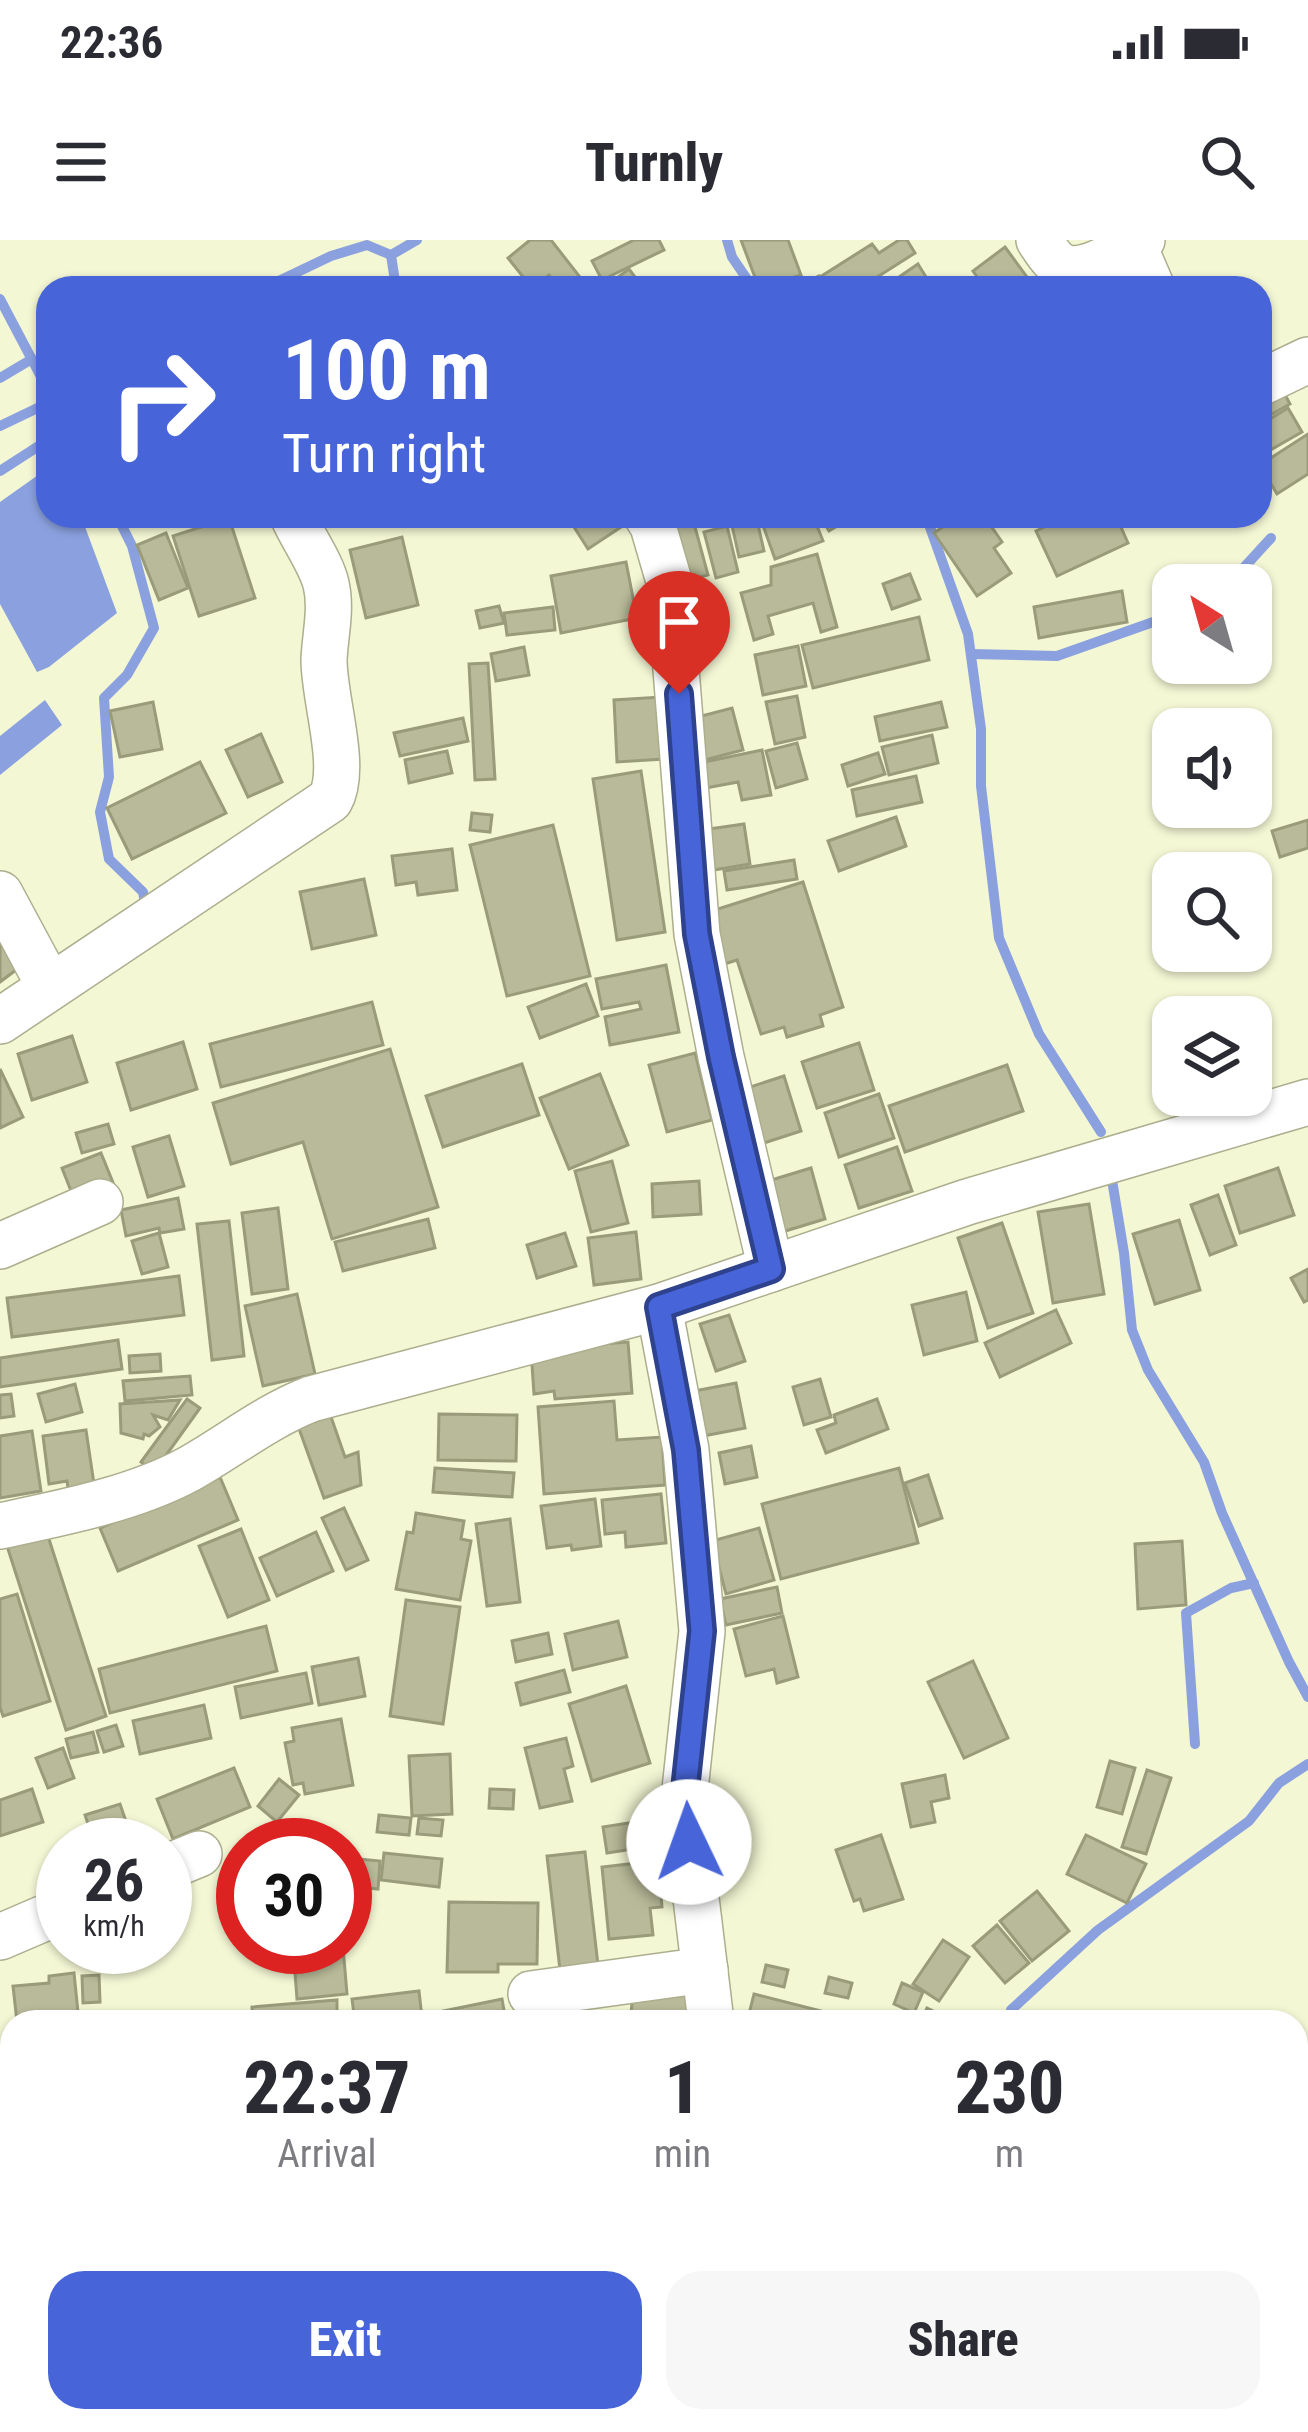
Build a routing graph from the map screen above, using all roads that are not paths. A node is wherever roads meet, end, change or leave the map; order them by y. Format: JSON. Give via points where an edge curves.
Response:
{"nodes":[{"id":1,"x":1039,"y":240,"type":"edge"},
{"id":2,"x":1137,"y":242,"type":"edge"},
{"id":3,"x":1148,"y":276,"type":"edge"},
{"id":4,"x":1308,"y":360,"type":"edge"},
{"id":5,"x":1272,"y":377,"type":"edge"},
{"id":6,"x":299,"y":528,"type":"edge"},
{"id":7,"x":654,"y":528,"type":"edge"},
{"id":8,"x":0,"y":894,"type":"edge"},
{"id":9,"x":50,"y":987,"type":"junction"},
{"id":10,"x":0,"y":1021,"type":"edge"},
{"id":11,"x":1308,"y":1102,"type":"edge"},
{"id":12,"x":100,"y":1202,"type":"dead end"},
{"id":13,"x":0,"y":1246,"type":"edge"},
{"id":14,"x":771,"y":1269,"type":"junction"},
{"id":15,"x":659,"y":1307,"type":"junction"},
{"id":16,"x":0,"y":1526,"type":"edge"},
{"id":17,"x":36,"y":1922,"type":"edge"},
{"id":18,"x":0,"y":1937,"type":"edge"},
{"id":19,"x":705,"y":1970,"type":"junction"},
{"id":20,"x":531,"y":1994,"type":"dead end"},
{"id":21,"x":710,"y":2010,"type":"edge"}],
"edges":[{"from":1,"to":2,"type":"street","via":[[1068,268]]},
{"from":2,"to":3,"type":"street"},
{"from":4,"to":5,"type":"street"},
{"from":6,"to":9,"type":"street","via":[[329,597],[324,662],[337,788],[316,811]]},
{"from":7,"to":14,"type":"street","via":[[669,580],[697,934]]},
{"from":8,"to":9,"type":"street"},
{"from":9,"to":10,"type":"street"},
{"from":11,"to":14,"type":"street"},
{"from":12,"to":13,"type":"street"},
{"from":14,"to":15,"type":"street"},
{"from":15,"to":16,"type":"street","via":[[311,1400],[184,1471],[95,1505]]},
{"from":15,"to":19,"type":"street","via":[[686,1450],[702,1631],[684,1799]]},
{"from":17,"to":18,"type":"street"},
{"from":19,"to":20,"type":"street"},
{"from":19,"to":21,"type":"street"}]}
